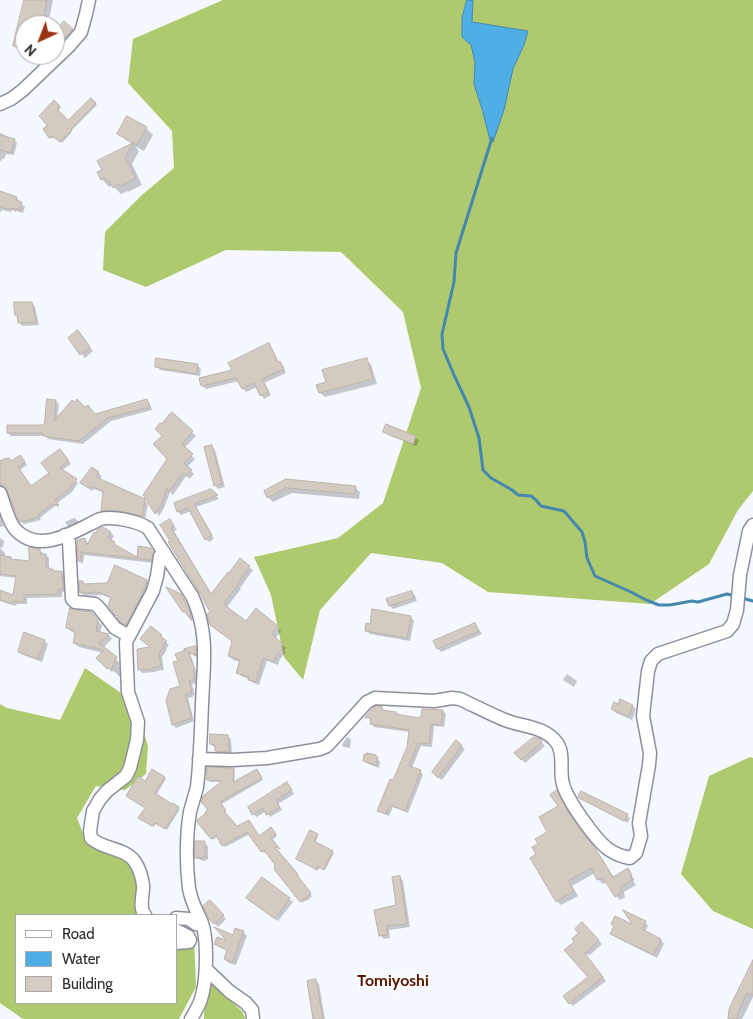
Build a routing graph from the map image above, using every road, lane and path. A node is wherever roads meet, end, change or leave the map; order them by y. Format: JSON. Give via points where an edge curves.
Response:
{"nodes":[{"id":1,"x":89,"y":0,"type":"edge"},
{"id":2,"x":0,"y":104,"type":"edge"},
{"id":3,"x":0,"y":493,"type":"edge"},
{"id":4,"x":753,"y":525,"type":"edge"},
{"id":5,"x":65,"y":535,"type":"junction"},
{"id":6,"x":164,"y":552,"type":"junction"},
{"id":7,"x":129,"y":636,"type":"junction"},
{"id":8,"x":199,"y":758,"type":"junction"},
{"id":9,"x":144,"y":914,"type":"edge"},
{"id":10,"x":178,"y":918,"type":"edge"},
{"id":11,"x":202,"y":925,"type":"junction"},
{"id":12,"x":178,"y":931,"type":"edge"},
{"id":13,"x":178,"y":943,"type":"edge"},
{"id":14,"x":206,"y":969,"type":"junction"},
{"id":15,"x":191,"y":1019,"type":"edge"},
{"id":16,"x":253,"y":1019,"type":"edge"}],
"edges":[{"from":1,"to":2,"type":"street","via":[[81,32],[23,90]]},
{"from":3,"to":5,"type":"street","via":[[14,528],[24,536],[45,542]]},
{"from":4,"to":8,"type":"street","via":[[740,575],[734,624],[727,631],[658,654],[651,661],[643,716],[649,765],[639,823],[641,836],[636,853],[630,858],[609,850],[574,806],[562,782],[561,752],[551,737],[542,731],[506,721],[460,699],[375,698],[367,702],[320,750],[267,758]]},
{"from":5,"to":6,"type":"street","via":[[108,518],[148,528]]},
{"from":5,"to":7,"type":"street","via":[[72,599],[95,604],[115,628]]},
{"from":6,"to":7,"type":"street","via":[[160,556],[153,591]]},
{"from":6,"to":8,"type":"street","via":[[197,606],[204,632]]},
{"from":7,"to":9,"type":"street","via":[[126,642],[128,692],[138,722],[137,740],[126,776],[107,791],[93,810],[90,838],[126,853],[134,861],[143,886]]},
{"from":8,"to":11,"type":"street","via":[[190,811],[188,870],[193,904]]},
{"from":10,"to":11,"type":"street"},
{"from":11,"to":14,"type":"street"},
{"from":12,"to":13,"type":"street","via":[[190,940]]},
{"from":14,"to":15,"type":"street","via":[[200,1002]]},
{"from":14,"to":16,"type":"street","via":[[246,1003],[252,1010]]}]}
